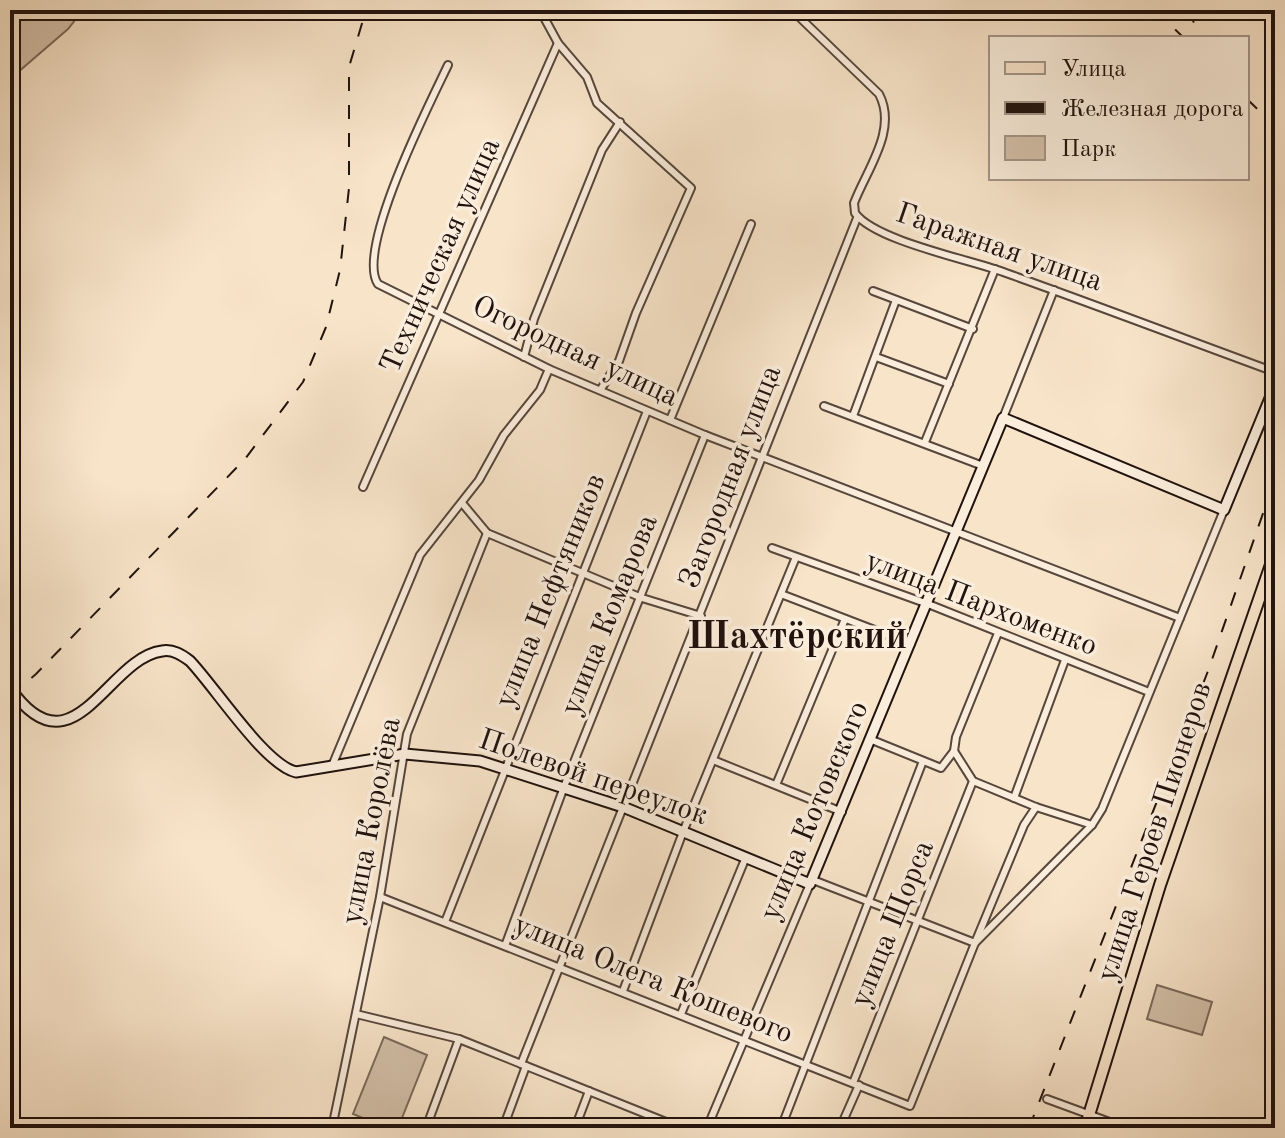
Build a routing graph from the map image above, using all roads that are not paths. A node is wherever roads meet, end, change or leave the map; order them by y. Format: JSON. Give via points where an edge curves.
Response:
{"nodes":[{"id":1,"x":540,"y":10,"type":"edge"},
{"id":2,"x":792,"y":10,"type":"edge"},
{"id":3,"x":558,"y":43,"type":"junction"},
{"id":4,"x":448,"y":65,"type":"dead end"},
{"id":5,"x":620,"y":122,"type":"junction"},
{"id":6,"x":857,"y":218,"type":"junction"},
{"id":7,"x":751,"y":224,"type":"dead end"},
{"id":8,"x":995,"y":269,"type":"junction"},
{"id":9,"x":1054,"y":290,"type":"junction"},
{"id":10,"x":873,"y":291,"type":"dead end"},
{"id":11,"x":896,"y":300,"type":"junction"},
{"id":12,"x":441,"y":314,"type":"junction"},
{"id":13,"x":973,"y":329,"type":"junction"},
{"id":14,"x":524,"y":357,"type":"junction"},
{"id":15,"x":876,"y":357,"type":"junction"},
{"id":16,"x":549,"y":369,"type":"junction"},
{"id":17,"x":1275,"y":372,"type":"edge"},
{"id":18,"x":949,"y":384,"type":"junction"},
{"id":19,"x":1275,"y":386,"type":"edge"},
{"id":20,"x":601,"y":389,"type":"junction"},
{"id":21,"x":824,"y":406,"type":"dead end"},
{"id":22,"x":647,"y":411,"type":"junction"},
{"id":23,"x":853,"y":416,"type":"junction"},
{"id":24,"x":1003,"y":418,"type":"junction"},
{"id":25,"x":670,"y":420,"type":"junction"},
{"id":26,"x":705,"y":435,"type":"junction"},
{"id":27,"x":925,"y":442,"type":"junction"},
{"id":28,"x":763,"y":457,"type":"junction"},
{"id":29,"x":983,"y":466,"type":"junction"},
{"id":30,"x":363,"y":487,"type":"dead end"},
{"id":31,"x":462,"y":503,"type":"junction"},
{"id":32,"x":1224,"y":510,"type":"junction"},
{"id":33,"x":487,"y":533,"type":"junction"},
{"id":34,"x":955,"y":534,"type":"junction"},
{"id":35,"x":772,"y":548,"type":"dead end"},
{"id":36,"x":1275,"y":553,"type":"edge"},
{"id":37,"x":796,"y":557,"type":"junction"},
{"id":38,"x":583,"y":573,"type":"junction"},
{"id":39,"x":781,"y":594,"type":"junction"},
{"id":40,"x":642,"y":598,"type":"junction"},
{"id":41,"x":928,"y":604,"type":"junction"},
{"id":42,"x":701,"y":616,"type":"junction"},
{"id":43,"x":1180,"y":618,"type":"junction"},
{"id":44,"x":845,"y":619,"type":"junction"},
{"id":45,"x":998,"y":633,"type":"junction"},
{"id":46,"x":911,"y":644,"type":"junction"},
{"id":47,"x":1065,"y":660,"type":"junction"},
{"id":48,"x":10,"y":688,"type":"edge"},
{"id":49,"x":1149,"y":692,"type":"junction"},
{"id":50,"x":872,"y":740,"type":"junction"},
{"id":51,"x":954,"y":751,"type":"junction"},
{"id":52,"x":405,"y":754,"type":"junction"},
{"id":53,"x":713,"y":760,"type":"junction"},
{"id":54,"x":923,"y":761,"type":"junction"},
{"id":55,"x":332,"y":766,"type":"junction"},
{"id":56,"x":505,"y":766,"type":"junction"},
{"id":57,"x":973,"y":781,"type":"junction"},
{"id":58,"x":776,"y":785,"type":"junction"},
{"id":59,"x":564,"y":787,"type":"junction"},
{"id":60,"x":1014,"y":798,"type":"junction"},
{"id":61,"x":623,"y":807,"type":"junction"},
{"id":62,"x":1036,"y":807,"type":"junction"},
{"id":63,"x":842,"y":812,"type":"junction"},
{"id":64,"x":1092,"y":825,"type":"junction"},
{"id":65,"x":683,"y":832,"type":"junction"},
{"id":66,"x":746,"y":857,"type":"junction"},
{"id":67,"x":811,"y":882,"type":"junction"},
{"id":68,"x":380,"y":897,"type":"junction"},
{"id":69,"x":867,"y":899,"type":"junction"},
{"id":70,"x":918,"y":920,"type":"junction"},
{"id":71,"x":445,"y":922,"type":"junction"},
{"id":72,"x":975,"y":943,"type":"junction"},
{"id":73,"x":505,"y":946,"type":"junction"},
{"id":74,"x":561,"y":966,"type":"junction"},
{"id":75,"x":623,"y":991,"type":"junction"},
{"id":76,"x":356,"y":1014,"type":"junction"},
{"id":77,"x":681,"y":1014,"type":"junction"},
{"id":78,"x":745,"y":1038,"type":"junction"},
{"id":79,"x":459,"y":1039,"type":"junction"},
{"id":80,"x":804,"y":1064,"type":"junction"},
{"id":81,"x":524,"y":1065,"type":"junction"},
{"id":82,"x":856,"y":1084,"type":"junction"},
{"id":83,"x":589,"y":1091,"type":"junction"},
{"id":84,"x":1047,"y":1099,"type":"dead end"},
{"id":85,"x":1089,"y":1124,"type":"edge"},
{"id":86,"x":332,"y":1128,"type":"edge"},
{"id":87,"x":426,"y":1128,"type":"edge"},
{"id":88,"x":503,"y":1128,"type":"edge"},
{"id":89,"x":575,"y":1128,"type":"edge"},
{"id":90,"x":681,"y":1128,"type":"edge"},
{"id":91,"x":707,"y":1128,"type":"edge"},
{"id":92,"x":781,"y":1128,"type":"edge"},
{"id":93,"x":840,"y":1128,"type":"edge"},
{"id":94,"x":1126,"y":1128,"type":"edge"}],
"edges":[{"from":1,"to":3,"type":"street"},
{"from":2,"to":6,"type":"street","name":"Гаражная улица","via":[[879,94],[886,110],[885,129],[854,203]]},
{"from":3,"to":5,"type":"street","via":[[587,77],[597,103]]},
{"from":3,"to":12,"type":"street","name":"Техническая улица"},
{"from":4,"to":12,"type":"street","name":"Огородная улица","via":[[391,191],[378,235],[374,280]]},
{"from":5,"to":14,"type":"street","via":[[602,150],[534,319]]},
{"from":5,"to":20,"type":"street","via":[[691,188],[619,361]]},
{"from":6,"to":8,"type":"street","name":"Гаражная улица","via":[[916,245]]},
{"from":6,"to":28,"type":"street","name":"Загородная улица"},
{"from":7,"to":25,"type":"street"},
{"from":8,"to":9,"type":"street","name":"Гаражная улица"},
{"from":8,"to":13,"type":"street"},
{"from":9,"to":17,"type":"street","name":"Гаражная улица"},
{"from":9,"to":24,"type":"street","name":"улица Котовского"},
{"from":10,"to":11,"type":"street"},
{"from":11,"to":13,"type":"street"},
{"from":11,"to":15,"type":"street"},
{"from":12,"to":14,"type":"street","name":"Огородная улица"},
{"from":12,"to":30,"type":"street","name":"Техническая улица"},
{"from":13,"to":18,"type":"street"},
{"from":14,"to":16,"type":"street","name":"Огородная улица"},
{"from":15,"to":18,"type":"street"},
{"from":15,"to":23,"type":"street"},
{"from":16,"to":20,"type":"street","name":"Огородная улица"},
{"from":16,"to":31,"type":"street","name":"улица Королёва"},
{"from":18,"to":27,"type":"street"},
{"from":19,"to":32,"type":"street","name":"улица Героев Пионеров"},
{"from":20,"to":22,"type":"street","name":"Огородная улица"},
{"from":21,"to":23,"type":"street"},
{"from":22,"to":25,"type":"street","name":"Огородная улица"},
{"from":22,"to":38,"type":"street","name":"улица Нефтяников"},
{"from":23,"to":27,"type":"street"},
{"from":24,"to":29,"type":"street","name":"улица Котовского"},
{"from":24,"to":32,"type":"street"},
{"from":25,"to":26,"type":"street","name":"Огородная улица"},
{"from":26,"to":28,"type":"street","name":"Огородная улица"},
{"from":26,"to":40,"type":"street","name":"улица Комарова"},
{"from":27,"to":29,"type":"street"},
{"from":28,"to":34,"type":"street","name":"Огородная улица"},
{"from":28,"to":42,"type":"street","name":"Загородная улица"},
{"from":29,"to":34,"type":"street","name":"улица Котовского"},
{"from":31,"to":33,"type":"street"},
{"from":31,"to":55,"type":"street","name":"улица Королёва","via":[[420,555]]},
{"from":32,"to":43,"type":"street","name":"улица Героев Пионеров"},
{"from":33,"to":38,"type":"street"},
{"from":33,"to":52,"type":"street","name":"улица Королёва","via":[[409,726]]},
{"from":34,"to":41,"type":"street","name":"улица Котовского"},
{"from":34,"to":43,"type":"street"},
{"from":35,"to":37,"type":"street","name":"улица Пархоменко"},
{"from":36,"to":85,"type":"main road","name":"улица Героев Пионеров","via":[[1160,885]]},
{"from":37,"to":39,"type":"street"},
{"from":37,"to":41,"type":"street","name":"улица Пархоменко"},
{"from":38,"to":40,"type":"street"},
{"from":38,"to":56,"type":"street","name":"улица Нефтяников"},
{"from":39,"to":44,"type":"street"},
{"from":39,"to":53,"type":"street"},
{"from":40,"to":42,"type":"street"},
{"from":40,"to":59,"type":"street","name":"улица Комарова"},
{"from":41,"to":45,"type":"street","name":"улица Пархоменко"},
{"from":41,"to":46,"type":"street","name":"улица Котовского"},
{"from":42,"to":61,"type":"street","name":"Загородная улица"},
{"from":43,"to":49,"type":"street","name":"улица Героев Пионеров"},
{"from":44,"to":46,"type":"street"},
{"from":44,"to":58,"type":"street"},
{"from":45,"to":47,"type":"street","name":"улица Пархоменко"},
{"from":45,"to":51,"type":"street"},
{"from":46,"to":50,"type":"street","name":"улица Котовского"},
{"from":47,"to":49,"type":"street","name":"улица Пархоменко"},
{"from":47,"to":60,"type":"street"},
{"from":48,"to":55,"type":"street","name":"Полевой переулок","via":[[40,717],[67,719],[99,700],[151,654],[173,651],[200,672],[279,765],[296,772]]},
{"from":49,"to":64,"type":"street","name":"улица Героев Пионеров"},
{"from":50,"to":54,"type":"street"},
{"from":50,"to":63,"type":"street","name":"улица Котовского"},
{"from":51,"to":54,"type":"street","via":[[941,768]]},
{"from":51,"to":57,"type":"street"},
{"from":52,"to":55,"type":"street","name":"Полевой переулок"},
{"from":52,"to":56,"type":"street","name":"Полевой переулок"},
{"from":52,"to":68,"type":"street","name":"улица Королёва"},
{"from":53,"to":58,"type":"street"},
{"from":53,"to":65,"type":"street"},
{"from":54,"to":69,"type":"street"},
{"from":56,"to":59,"type":"street","name":"Полевой переулок"},
{"from":56,"to":71,"type":"street","name":"улица Нефтяников"},
{"from":57,"to":60,"type":"street"},
{"from":57,"to":70,"type":"street","name":"улица Щорса"},
{"from":58,"to":63,"type":"street"},
{"from":59,"to":61,"type":"street","name":"Полевой переулок"},
{"from":59,"to":73,"type":"street","name":"улица Комарова"},
{"from":60,"to":62,"type":"street"},
{"from":61,"to":65,"type":"street","name":"Полевой переулок"},
{"from":61,"to":74,"type":"street","name":"Загородная улица"},
{"from":62,"to":64,"type":"street"},
{"from":62,"to":72,"type":"street"},
{"from":63,"to":67,"type":"street","name":"улица Котовского"},
{"from":64,"to":72,"type":"street","name":"улица Героев Пионеров"},
{"from":65,"to":66,"type":"street","name":"Полевой переулок"},
{"from":65,"to":75,"type":"street"},
{"from":66,"to":67,"type":"street","name":"Полевой переулок"},
{"from":66,"to":77,"type":"street"},
{"from":67,"to":69,"type":"street","name":"Полевой переулок"},
{"from":67,"to":78,"type":"street","name":"улица Котовского"},
{"from":68,"to":71,"type":"street","name":"улица Олега Кошевого"},
{"from":68,"to":76,"type":"street","name":"улица Королёва"},
{"from":69,"to":70,"type":"street","name":"Полевой переулок"},
{"from":69,"to":80,"type":"street"},
{"from":70,"to":72,"type":"street","name":"Полевой переулок"},
{"from":70,"to":82,"type":"street","name":"улица Щорса"},
{"from":71,"to":73,"type":"street","name":"улица Олега Кошевого"},
{"from":72,"to":82,"type":"street","name":"улица Олега Кошевого","via":[[910,1106]]},
{"from":73,"to":74,"type":"street","name":"улица Олега Кошевого"},
{"from":74,"to":75,"type":"street","name":"улица Олега Кошевого"},
{"from":74,"to":81,"type":"street","name":"Загородная улица"},
{"from":75,"to":77,"type":"street","name":"улица Олега Кошевого"},
{"from":76,"to":79,"type":"street"},
{"from":76,"to":86,"type":"street","name":"улица Королёва"},
{"from":77,"to":78,"type":"street","name":"улица Олега Кошевого"},
{"from":78,"to":80,"type":"street","name":"улица Олега Кошевого"},
{"from":78,"to":91,"type":"street","name":"улица Котовского"},
{"from":79,"to":81,"type":"street"},
{"from":79,"to":87,"type":"street"},
{"from":80,"to":82,"type":"street","name":"улица Олега Кошевого"},
{"from":80,"to":92,"type":"street"},
{"from":81,"to":83,"type":"street"},
{"from":81,"to":88,"type":"street","name":"Загородная улица"},
{"from":82,"to":93,"type":"street","name":"улица Щорса"},
{"from":83,"to":89,"type":"street"},
{"from":83,"to":90,"type":"street"},
{"from":84,"to":85,"type":"street"},
{"from":85,"to":94,"type":"street"}]}
